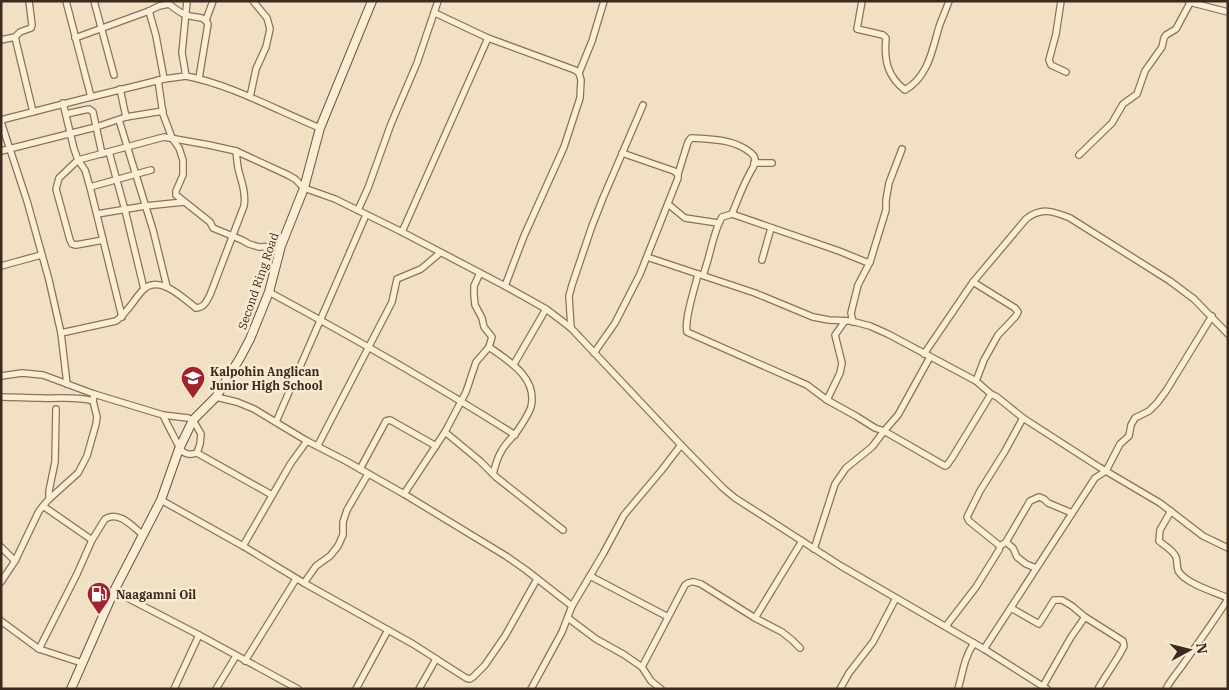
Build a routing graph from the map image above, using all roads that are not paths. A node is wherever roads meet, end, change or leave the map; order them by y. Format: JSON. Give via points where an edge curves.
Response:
{"nodes":[{"id":1,"x":29,"y":1,"type":"edge"},
{"id":2,"x":66,"y":1,"type":"edge"},
{"id":3,"x":94,"y":1,"type":"edge"},
{"id":4,"x":187,"y":1,"type":"edge"},
{"id":5,"x":213,"y":1,"type":"edge"},
{"id":6,"x":253,"y":1,"type":"edge"},
{"id":7,"x":372,"y":1,"type":"edge"},
{"id":8,"x":438,"y":1,"type":"edge"},
{"id":9,"x":604,"y":1,"type":"edge"},
{"id":10,"x":862,"y":1,"type":"edge"},
{"id":11,"x":949,"y":1,"type":"edge"},
{"id":12,"x":1062,"y":1,"type":"edge"},
{"id":13,"x":1190,"y":2,"type":"edge"},
{"id":14,"x":149,"y":11,"type":"junction"},
{"id":15,"x":1228,"y":12,"type":"edge"},
{"id":16,"x":435,"y":13,"type":"junction"},
{"id":17,"x":185,"y":15,"type":"junction"},
{"id":18,"x":206,"y":20,"type":"junction"},
{"id":19,"x":102,"y":29,"type":"junction"},
{"id":20,"x":15,"y":37,"type":"junction"},
{"id":21,"x":75,"y":38,"type":"junction"},
{"id":22,"x":488,"y":38,"type":"junction"},
{"id":23,"x":1,"y":40,"type":"edge"},
{"id":24,"x":1066,"y":72,"type":"dead end"},
{"id":25,"x":579,"y":73,"type":"junction"},
{"id":26,"x":114,"y":75,"type":"dead end"},
{"id":27,"x":186,"y":76,"type":"junction"},
{"id":28,"x":199,"y":78,"type":"junction"},
{"id":29,"x":161,"y":80,"type":"junction"},
{"id":30,"x":120,"y":89,"type":"junction"},
{"id":31,"x":91,"y":96,"type":"junction"},
{"id":32,"x":250,"y":97,"type":"junction"},
{"id":33,"x":63,"y":103,"type":"junction"},
{"id":34,"x":643,"y":105,"type":"dead end"},
{"id":35,"x":162,"y":111,"type":"junction"},
{"id":36,"x":33,"y":112,"type":"junction"},
{"id":37,"x":66,"y":114,"type":"junction"},
{"id":38,"x":126,"y":117,"type":"junction"},
{"id":39,"x":119,"y":120,"type":"junction"},
{"id":40,"x":1,"y":121,"type":"edge"},
{"id":41,"x":96,"y":127,"type":"junction"},
{"id":42,"x":320,"y":128,"type":"junction"},
{"id":43,"x":70,"y":134,"type":"junction"},
{"id":44,"x":172,"y":138,"type":"junction"},
{"id":45,"x":126,"y":147,"type":"junction"},
{"id":46,"x":10,"y":149,"type":"junction"},
{"id":47,"x":902,"y":149,"type":"dead end"},
{"id":48,"x":236,"y":151,"type":"junction"},
{"id":49,"x":1,"y":152,"type":"edge"},
{"id":50,"x":109,"y":152,"type":"junction"},
{"id":51,"x":622,"y":153,"type":"junction"},
{"id":52,"x":102,"y":154,"type":"junction"},
{"id":53,"x":1079,"y":155,"type":"dead end"},
{"id":54,"x":78,"y":160,"type":"junction"},
{"id":55,"x":754,"y":163,"type":"junction"},
{"id":56,"x":772,"y":163,"type":"dead end"},
{"id":57,"x":151,"y":170,"type":"dead end"},
{"id":58,"x":136,"y":174,"type":"junction"},
{"id":59,"x":678,"y":174,"type":"junction"},
{"id":60,"x":116,"y":180,"type":"junction"},
{"id":61,"x":90,"y":187,"type":"junction"},
{"id":62,"x":304,"y":188,"type":"junction"},
{"id":63,"x":184,"y":202,"type":"junction"},
{"id":64,"x":668,"y":204,"type":"junction"},
{"id":65,"x":145,"y":206,"type":"junction"},
{"id":66,"x":124,"y":210,"type":"junction"},
{"id":67,"x":358,"y":210,"type":"junction"},
{"id":68,"x":97,"y":214,"type":"junction"},
{"id":69,"x":732,"y":214,"type":"junction"},
{"id":70,"x":366,"y":215,"type":"junction"},
{"id":71,"x":718,"y":224,"type":"junction"},
{"id":72,"x":771,"y":228,"type":"junction"},
{"id":73,"x":402,"y":232,"type":"junction"},
{"id":74,"x":232,"y":237,"type":"junction"},
{"id":75,"x":103,"y":240,"type":"junction"},
{"id":76,"x":281,"y":246,"type":"junction"},
{"id":77,"x":440,"y":253,"type":"junction"},
{"id":78,"x":41,"y":255,"type":"junction"},
{"id":79,"x":647,"y":257,"type":"junction"},
{"id":80,"x":762,"y":260,"type":"dead end"},
{"id":81,"x":870,"y":262,"type":"junction"},
{"id":82,"x":1,"y":266,"type":"edge"},
{"id":83,"x":480,"y":273,"type":"junction"},
{"id":84,"x":701,"y":275,"type":"junction"},
{"id":85,"x":973,"y":282,"type":"junction"},
{"id":86,"x":505,"y":286,"type":"junction"},
{"id":87,"x":167,"y":287,"type":"junction"},
{"id":88,"x":144,"y":289,"type":"junction"},
{"id":89,"x":269,"y":292,"type":"junction"},
{"id":90,"x":546,"y":309,"type":"junction"},
{"id":91,"x":1212,"y":316,"type":"junction"},
{"id":92,"x":122,"y":317,"type":"junction"},
{"id":93,"x":320,"y":320,"type":"junction"},
{"id":94,"x":845,"y":321,"type":"junction"},
{"id":95,"x":853,"y":322,"type":"junction"},
{"id":96,"x":571,"y":328,"type":"junction"},
{"id":97,"x":61,"y":334,"type":"junction"},
{"id":98,"x":1228,"y":334,"type":"edge"},
{"id":99,"x":369,"y":348,"type":"junction"},
{"id":100,"x":489,"y":348,"type":"junction"},
{"id":101,"x":594,"y":353,"type":"junction"},
{"id":102,"x":924,"y":354,"type":"junction"},
{"id":103,"x":930,"y":357,"type":"junction"},
{"id":104,"x":514,"y":364,"type":"junction"},
{"id":105,"x":1,"y":376,"type":"edge"},
{"id":106,"x":976,"y":381,"type":"junction"},
{"id":107,"x":67,"y":384,"type":"junction"},
{"id":108,"x":94,"y":394,"type":"junction"},
{"id":109,"x":991,"y":394,"type":"junction"},
{"id":110,"x":1,"y":397,"type":"edge"},
{"id":111,"x":216,"y":397,"type":"junction"},
{"id":112,"x":827,"y":400,"type":"junction"},
{"id":113,"x":93,"y":401,"type":"junction"},
{"id":114,"x":462,"y":401,"type":"junction"},
{"id":115,"x":56,"y":409,"type":"dead end"},
{"id":116,"x":163,"y":414,"type":"junction"},
{"id":117,"x":1023,"y":418,"type":"junction"},
{"id":118,"x":193,"y":420,"type":"junction"},
{"id":119,"x":276,"y":422,"type":"junction"},
{"id":120,"x":884,"y":431,"type":"junction"},
{"id":121,"x":445,"y":432,"type":"junction"},
{"id":122,"x":515,"y":435,"type":"junction"},
{"id":123,"x":308,"y":441,"type":"junction"},
{"id":124,"x":681,"y":444,"type":"junction"},
{"id":125,"x":318,"y":445,"type":"junction"},
{"id":126,"x":436,"y":446,"type":"junction"},
{"id":127,"x":179,"y":449,"type":"junction"},
{"id":128,"x":196,"y":452,"type":"junction"},
{"id":129,"x":1094,"y":464,"type":"junction"},
{"id":130,"x":360,"y":469,"type":"junction"},
{"id":131,"x":1106,"y":471,"type":"junction"},
{"id":132,"x":368,"y":474,"type":"junction"},
{"id":133,"x":493,"y":474,"type":"junction"},
{"id":134,"x":1095,"y":478,"type":"junction"},
{"id":135,"x":404,"y":494,"type":"junction"},
{"id":136,"x":272,"y":495,"type":"junction"},
{"id":137,"x":49,"y":499,"type":"junction"},
{"id":138,"x":161,"y":500,"type":"junction"},
{"id":139,"x":44,"y":506,"type":"junction"},
{"id":140,"x":1171,"y":511,"type":"junction"},
{"id":141,"x":1072,"y":513,"type":"junction"},
{"id":142,"x":563,"y":530,"type":"dead end"},
{"id":143,"x":143,"y":535,"type":"junction"},
{"id":144,"x":92,"y":540,"type":"junction"},
{"id":145,"x":802,"y":542,"type":"junction"},
{"id":146,"x":1003,"y":544,"type":"junction"},
{"id":147,"x":1,"y":546,"type":"edge"},
{"id":148,"x":242,"y":546,"type":"junction"},
{"id":149,"x":1228,"y":548,"type":"edge"},
{"id":150,"x":814,"y":549,"type":"junction"},
{"id":151,"x":16,"y":561,"type":"junction"},
{"id":152,"x":1036,"y":568,"type":"junction"},
{"id":153,"x":590,"y":576,"type":"junction"},
{"id":154,"x":296,"y":579,"type":"junction"},
{"id":155,"x":537,"y":579,"type":"junction"},
{"id":156,"x":1,"y":582,"type":"edge"},
{"id":157,"x":304,"y":583,"type":"junction"},
{"id":158,"x":114,"y":591,"type":"junction"},
{"id":159,"x":896,"y":598,"type":"junction"},
{"id":160,"x":1228,"y":598,"type":"edge"},
{"id":161,"x":572,"y":606,"type":"junction"},
{"id":162,"x":1011,"y":608,"type":"junction"},
{"id":163,"x":668,"y":617,"type":"junction"},
{"id":164,"x":1085,"y":617,"type":"junction"},
{"id":165,"x":568,"y":618,"type":"junction"},
{"id":166,"x":755,"y":618,"type":"junction"},
{"id":167,"x":1,"y":621,"type":"edge"},
{"id":168,"x":946,"y":626,"type":"junction"},
{"id":169,"x":388,"y":630,"type":"junction"},
{"id":170,"x":199,"y":636,"type":"junction"},
{"id":171,"x":974,"y":643,"type":"junction"},
{"id":172,"x":800,"y":648,"type":"dead end"},
{"id":173,"x":39,"y":649,"type":"junction"},
{"id":174,"x":984,"y":649,"type":"junction"},
{"id":175,"x":236,"y":656,"type":"junction"},
{"id":176,"x":436,"y":659,"type":"junction"},
{"id":177,"x":245,"y":661,"type":"junction"},
{"id":178,"x":82,"y":663,"type":"junction"},
{"id":179,"x":642,"y":666,"type":"junction"},
{"id":180,"x":1045,"y":687,"type":"edge"},
{"id":181,"x":71,"y":689,"type":"edge"},
{"id":182,"x":174,"y":689,"type":"edge"},
{"id":183,"x":216,"y":689,"type":"edge"},
{"id":184,"x":298,"y":689,"type":"edge"},
{"id":185,"x":356,"y":689,"type":"edge"},
{"id":186,"x":419,"y":689,"type":"edge"},
{"id":187,"x":531,"y":689,"type":"edge"},
{"id":188,"x":661,"y":689,"type":"edge"},
{"id":189,"x":840,"y":689,"type":"edge"},
{"id":190,"x":958,"y":689,"type":"edge"},
{"id":191,"x":1098,"y":689,"type":"edge"},
{"id":192,"x":1166,"y":689,"type":"edge"}],
"edges":[{"from":1,"to":20,"type":"street","via":[[31,28]]},
{"from":2,"to":21,"type":"street"},
{"from":3,"to":19,"type":"street"},
{"from":4,"to":17,"type":"street"},
{"from":5,"to":18,"type":"street"},
{"from":6,"to":32,"type":"street","via":[[267,18],[270,29]]},
{"from":7,"to":42,"type":"street","name":"Second Ring Road"},
{"from":8,"to":16,"type":"street"},
{"from":9,"to":25,"type":"street"},
{"from":10,"to":11,"type":"street","via":[[857,29],[886,38],[890,74],[905,90],[913,86],[925,70]]},
{"from":12,"to":24,"type":"street","via":[[1049,60],[1051,66]]},
{"from":13,"to":15,"type":"street"},
{"from":13,"to":53,"type":"street","via":[[1176,29],[1164,38],[1162,47],[1145,71],[1137,94],[1122,104],[1112,123]]},
{"from":14,"to":17,"type":"street","via":[[168,4]]},
{"from":14,"to":19,"type":"street"},
{"from":14,"to":29,"type":"street","via":[[156,36]]},
{"from":16,"to":22,"type":"street"},
{"from":16,"to":67,"type":"street"},
{"from":17,"to":18,"type":"street"},
{"from":17,"to":27,"type":"street","via":[[182,53]]},
{"from":18,"to":28,"type":"street"},
{"from":19,"to":21,"type":"street"},
{"from":19,"to":26,"type":"street"},
{"from":20,"to":23,"type":"street"},
{"from":20,"to":36,"type":"street"},
{"from":21,"to":31,"type":"street"},
{"from":22,"to":25,"type":"street"},
{"from":22,"to":73,"type":"street"},
{"from":25,"to":86,"type":"street","via":[[580,98],[564,147]]},
{"from":27,"to":28,"type":"street"},
{"from":27,"to":29,"type":"street"},
{"from":28,"to":32,"type":"street"},
{"from":29,"to":30,"type":"street"},
{"from":29,"to":35,"type":"street"},
{"from":30,"to":31,"type":"street"},
{"from":30,"to":38,"type":"street"},
{"from":31,"to":33,"type":"street"},
{"from":32,"to":42,"type":"street"},
{"from":33,"to":36,"type":"street"},
{"from":33,"to":37,"type":"street"},
{"from":34,"to":51,"type":"street"},
{"from":35,"to":38,"type":"street"},
{"from":35,"to":44,"type":"street"},
{"from":36,"to":40,"type":"street"},
{"from":37,"to":41,"type":"street","via":[[89,109],[93,112]]},
{"from":37,"to":43,"type":"street"},
{"from":38,"to":39,"type":"street"},
{"from":39,"to":41,"type":"street"},
{"from":39,"to":45,"type":"street"},
{"from":40,"to":46,"type":"street"},
{"from":41,"to":43,"type":"street"},
{"from":41,"to":52,"type":"street"},
{"from":42,"to":62,"type":"street","name":"Second Ring Road"},
{"from":43,"to":46,"type":"street"},
{"from":43,"to":54,"type":"street"},
{"from":44,"to":45,"type":"street","via":[[164,137]]},
{"from":44,"to":48,"type":"street"},
{"from":44,"to":63,"type":"street","via":[[179,148],[183,174],[176,195]]},
{"from":45,"to":50,"type":"street"},
{"from":45,"to":58,"type":"street"},
{"from":46,"to":49,"type":"street"},
{"from":46,"to":78,"type":"street"},
{"from":47,"to":81,"type":"street","via":[[889,183],[886,210]]},
{"from":48,"to":62,"type":"street","via":[[288,174]]},
{"from":48,"to":74,"type":"street","via":[[245,200]]},
{"from":50,"to":52,"type":"street"},
{"from":50,"to":60,"type":"street"},
{"from":51,"to":59,"type":"street"},
{"from":51,"to":96,"type":"street","via":[[572,285],[569,296]]},
{"from":52,"to":54,"type":"street"},
{"from":54,"to":61,"type":"street"},
{"from":54,"to":75,"type":"street","via":[[59,178],[56,189],[70,240],[76,245]]},
{"from":55,"to":56,"type":"street"},
{"from":55,"to":59,"type":"street","via":[[754,156],[743,147],[725,141],[691,138]]},
{"from":55,"to":69,"type":"street"},
{"from":57,"to":58,"type":"street"},
{"from":58,"to":60,"type":"street"},
{"from":58,"to":65,"type":"street"},
{"from":59,"to":64,"type":"street"},
{"from":60,"to":61,"type":"street"},
{"from":60,"to":66,"type":"street"},
{"from":61,"to":68,"type":"street"},
{"from":62,"to":67,"type":"street"},
{"from":62,"to":76,"type":"street","name":"Second Ring Road"},
{"from":63,"to":65,"type":"street"},
{"from":63,"to":74,"type":"street","via":[[213,228]]},
{"from":64,"to":71,"type":"street","via":[[685,218]]},
{"from":64,"to":79,"type":"street"},
{"from":65,"to":66,"type":"street"},
{"from":65,"to":87,"type":"street"},
{"from":66,"to":68,"type":"street"},
{"from":66,"to":88,"type":"street"},
{"from":67,"to":70,"type":"street"},
{"from":68,"to":75,"type":"street"},
{"from":69,"to":71,"type":"street","via":[[722,217]]},
{"from":69,"to":72,"type":"street"},
{"from":70,"to":73,"type":"street"},
{"from":70,"to":93,"type":"street"},
{"from":71,"to":84,"type":"street","via":[[708,262]]},
{"from":72,"to":80,"type":"street"},
{"from":72,"to":81,"type":"street"},
{"from":73,"to":77,"type":"street"},
{"from":74,"to":76,"type":"street","via":[[259,247]]},
{"from":74,"to":87,"type":"street","via":[[205,305],[196,308]]},
{"from":75,"to":92,"type":"street"},
{"from":76,"to":89,"type":"street","name":"Second Ring Road"},
{"from":77,"to":83,"type":"street"},
{"from":77,"to":99,"type":"street","via":[[420,269],[397,279],[392,302]]},
{"from":78,"to":82,"type":"street"},
{"from":78,"to":97,"type":"street"},
{"from":79,"to":84,"type":"street"},
{"from":79,"to":101,"type":"street","via":[[615,323]]},
{"from":81,"to":95,"type":"street","via":[[858,286],[851,313]]},
{"from":83,"to":86,"type":"street"},
{"from":83,"to":100,"type":"street","via":[[474,286],[475,305],[492,337]]},
{"from":84,"to":94,"type":"street","via":[[812,317]]},
{"from":84,"to":112,"type":"street","via":[[689,311],[687,332],[807,385]]},
{"from":85,"to":91,"type":"street","via":[[1026,218],[1042,211],[1070,218],[1170,281]]},
{"from":85,"to":102,"type":"street"},
{"from":85,"to":106,"type":"street","via":[[1018,312],[998,336]]},
{"from":86,"to":90,"type":"street"},
{"from":87,"to":88,"type":"street","via":[[157,284]]},
{"from":88,"to":92,"type":"street"},
{"from":89,"to":93,"type":"street"},
{"from":89,"to":111,"type":"street","name":"Second Ring Road","via":[[250,339]]},
{"from":90,"to":96,"type":"street"},
{"from":90,"to":104,"type":"street"},
{"from":91,"to":98,"type":"street"},
{"from":91,"to":131,"type":"street","via":[[1166,392],[1157,403],[1135,418],[1130,436],[1120,444]]},
{"from":92,"to":97,"type":"street","via":[[116,322]]},
{"from":93,"to":99,"type":"street"},
{"from":93,"to":119,"type":"street"},
{"from":94,"to":95,"type":"street"},
{"from":94,"to":112,"type":"street","via":[[836,335],[842,363],[840,373]]},
{"from":95,"to":102,"type":"street","via":[[870,326]]},
{"from":96,"to":101,"type":"street"},
{"from":97,"to":107,"type":"street"},
{"from":99,"to":114,"type":"street"},
{"from":99,"to":125,"type":"street"},
{"from":100,"to":104,"type":"street"},
{"from":100,"to":114,"type":"street","via":[[476,362]]},
{"from":101,"to":124,"type":"street"},
{"from":102,"to":103,"type":"street"},
{"from":103,"to":106,"type":"street"},
{"from":103,"to":120,"type":"street","via":[[898,415]]},
{"from":104,"to":122,"type":"street","via":[[528,381],[532,399],[531,408]]},
{"from":105,"to":107,"type":"street","via":[[43,375]]},
{"from":106,"to":109,"type":"street"},
{"from":107,"to":108,"type":"street"},
{"from":108,"to":113,"type":"street"},
{"from":108,"to":116,"type":"street"},
{"from":109,"to":117,"type":"street"},
{"from":109,"to":120,"type":"street","via":[[945,466]]},
{"from":110,"to":113,"type":"street"},
{"from":111,"to":118,"type":"street","name":"Second Ring Road"},
{"from":111,"to":119,"type":"street","via":[[254,409]]},
{"from":112,"to":120,"type":"street"},
{"from":113,"to":137,"type":"street","via":[[96,424],[87,456],[78,473]]},
{"from":114,"to":121,"type":"street"},
{"from":114,"to":122,"type":"street"},
{"from":115,"to":137,"type":"street","via":[[55,462]]},
{"from":116,"to":118,"type":"street"},
{"from":116,"to":127,"type":"street"},
{"from":117,"to":129,"type":"street"},
{"from":117,"to":146,"type":"street","via":[[967,517]]},
{"from":118,"to":127,"type":"street","name":"Second Ring Road"},
{"from":118,"to":128,"type":"street","via":[[201,434]]},
{"from":119,"to":123,"type":"street"},
{"from":120,"to":150,"type":"street","via":[[872,447],[846,468],[835,484]]},
{"from":121,"to":126,"type":"street"},
{"from":121,"to":133,"type":"street"},
{"from":122,"to":133,"type":"street","via":[[501,450]]},
{"from":123,"to":125,"type":"street"},
{"from":123,"to":136,"type":"street"},
{"from":124,"to":145,"type":"street","via":[[735,498]]},
{"from":124,"to":153,"type":"street","via":[[624,515]]},
{"from":125,"to":130,"type":"street"},
{"from":126,"to":130,"type":"street","via":[[386,420]]},
{"from":126,"to":135,"type":"street"},
{"from":127,"to":128,"type":"street","via":[[187,454]]},
{"from":127,"to":138,"type":"street","name":"Second Ring Road"},
{"from":128,"to":136,"type":"street"},
{"from":129,"to":131,"type":"street"},
{"from":129,"to":134,"type":"street"},
{"from":130,"to":132,"type":"street"},
{"from":131,"to":134,"type":"street"},
{"from":131,"to":140,"type":"street"},
{"from":132,"to":135,"type":"street"},
{"from":132,"to":157,"type":"street","via":[[347,510],[338,546],[316,566]]},
{"from":133,"to":142,"type":"street"},
{"from":134,"to":141,"type":"street"},
{"from":135,"to":155,"type":"street"},
{"from":136,"to":148,"type":"street"},
{"from":137,"to":139,"type":"street"},
{"from":138,"to":143,"type":"street","name":"Second Ring Road"},
{"from":138,"to":148,"type":"street"},
{"from":139,"to":144,"type":"street"},
{"from":139,"to":151,"type":"street","via":[[33,522]]},
{"from":140,"to":149,"type":"street","via":[[1202,536]]},
{"from":140,"to":160,"type":"street","via":[[1160,530],[1159,541],[1174,554],[1178,571],[1191,582]]},
{"from":141,"to":146,"type":"street","via":[[1039,497],[1034,498]]},
{"from":141,"to":152,"type":"street"},
{"from":143,"to":144,"type":"street","via":[[128,522],[114,516],[104,519]]},
{"from":143,"to":158,"type":"street","name":"Second Ring Road"},
{"from":144,"to":173,"type":"street"},
{"from":145,"to":150,"type":"street"},
{"from":145,"to":166,"type":"street"},
{"from":146,"to":152,"type":"street","via":[[1013,548],[1017,557]]},
{"from":146,"to":168,"type":"street"},
{"from":147,"to":151,"type":"street"},
{"from":148,"to":154,"type":"street"},
{"from":150,"to":159,"type":"street"},
{"from":151,"to":156,"type":"street"},
{"from":152,"to":162,"type":"street"},
{"from":153,"to":161,"type":"street"},
{"from":153,"to":163,"type":"street"},
{"from":154,"to":157,"type":"street"},
{"from":154,"to":177,"type":"street"},
{"from":155,"to":161,"type":"street"},
{"from":155,"to":176,"type":"street","via":[[505,636],[473,677],[466,678]]},
{"from":157,"to":169,"type":"street"},
{"from":158,"to":170,"type":"street"},
{"from":158,"to":178,"type":"street","name":"Second Ring Road"},
{"from":159,"to":168,"type":"street"},
{"from":159,"to":189,"type":"street","via":[[873,642]]},
{"from":160,"to":192,"type":"street"},
{"from":161,"to":165,"type":"street"},
{"from":162,"to":164,"type":"street","via":[[1039,624],[1054,600],[1062,600]]},
{"from":162,"to":174,"type":"street"},
{"from":163,"to":166,"type":"street","via":[[685,586],[693,581]]},
{"from":163,"to":179,"type":"street"},
{"from":164,"to":180,"type":"street"},
{"from":164,"to":191,"type":"street","via":[[1124,642],[1118,660]]},
{"from":165,"to":179,"type":"street"},
{"from":165,"to":187,"type":"street"},
{"from":166,"to":172,"type":"street","via":[[782,632]]},
{"from":167,"to":173,"type":"street"},
{"from":168,"to":171,"type":"street"},
{"from":169,"to":176,"type":"street"},
{"from":169,"to":185,"type":"street"},
{"from":170,"to":175,"type":"street"},
{"from":170,"to":182,"type":"street"},
{"from":171,"to":174,"type":"street"},
{"from":171,"to":190,"type":"street","via":[[968,652]]},
{"from":173,"to":178,"type":"street"},
{"from":174,"to":180,"type":"street"},
{"from":175,"to":177,"type":"street"},
{"from":175,"to":183,"type":"street"},
{"from":176,"to":186,"type":"street"},
{"from":177,"to":184,"type":"street"},
{"from":178,"to":181,"type":"street","name":"Second Ring Road"},
{"from":179,"to":188,"type":"street","via":[[650,681]]}]}
